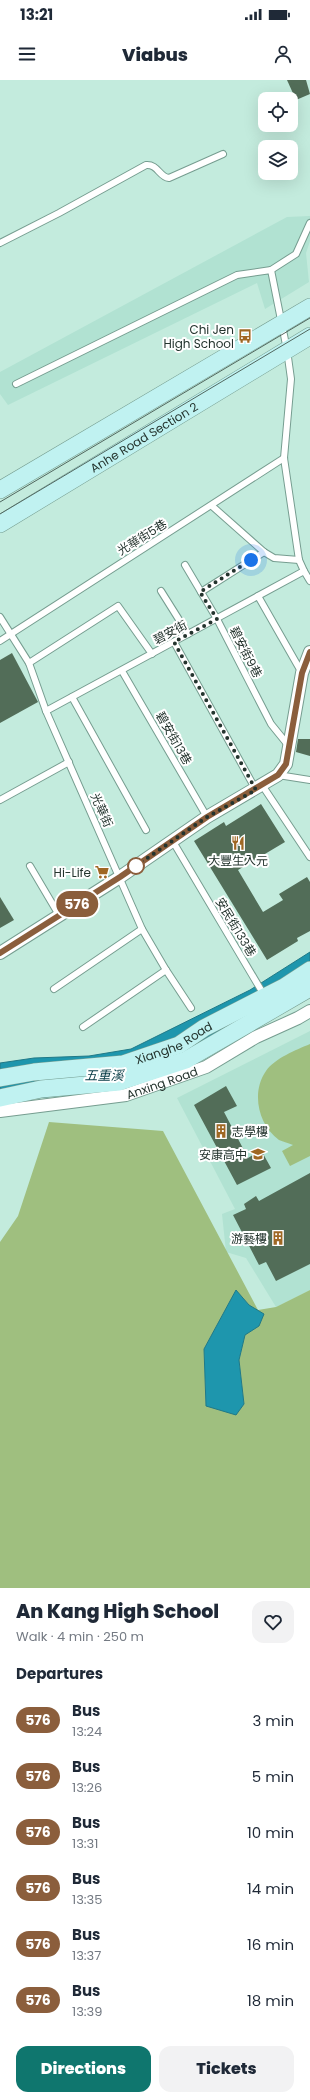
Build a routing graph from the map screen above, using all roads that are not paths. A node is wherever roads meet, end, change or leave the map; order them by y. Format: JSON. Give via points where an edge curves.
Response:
{"nodes":[{"id":1,"x":223,"y":154,"type":"dead end"},
{"id":2,"x":310,"y":223,"type":"edge"},
{"id":3,"x":0,"y":244,"type":"edge"},
{"id":4,"x":271,"y":270,"type":"junction"},
{"id":5,"x":310,"y":307,"type":"edge"},
{"id":6,"x":282,"y":324,"type":"junction"},
{"id":7,"x":310,"y":336,"type":"edge"},
{"id":8,"x":287,"y":350,"type":"junction"},
{"id":9,"x":16,"y":384,"type":"dead end"},
{"id":10,"x":284,"y":458,"type":"junction"},
{"id":11,"x":0,"y":490,"type":"edge"},
{"id":12,"x":212,"y":506,"type":"junction"},
{"id":13,"x":0,"y":524,"type":"edge"},
{"id":14,"x":264,"y":552,"type":"junction"},
{"id":15,"x":299,"y":560,"type":"junction"},
{"id":16,"x":185,"y":565,"type":"dead end"},
{"id":17,"x":304,"y":571,"type":"junction"},
{"id":18,"x":310,"y":581,"type":"edge"},
{"id":19,"x":161,"y":591,"type":"dead end"},
{"id":20,"x":200,"y":592,"type":"junction"},
{"id":21,"x":258,"y":596,"type":"junction"},
{"id":22,"x":0,"y":617,"type":"edge"},
{"id":23,"x":217,"y":619,"type":"junction"},
{"id":24,"x":11,"y":634,"type":"junction"},
{"id":25,"x":188,"y":634,"type":"junction"},
{"id":26,"x":0,"y":640,"type":"edge"},
{"id":27,"x":174,"y":642,"type":"junction"},
{"id":28,"x":310,"y":652,"type":"edge"},
{"id":29,"x":152,"y":654,"type":"junction"},
{"id":30,"x":29,"y":664,"type":"junction"},
{"id":31,"x":122,"y":671,"type":"junction"},
{"id":32,"x":302,"y":673,"type":"junction"},
{"id":33,"x":72,"y":696,"type":"junction"},
{"id":34,"x":46,"y":711,"type":"junction"},
{"id":35,"x":290,"y":747,"type":"junction"},
{"id":36,"x":69,"y":762,"type":"junction"},
{"id":37,"x":278,"y":775,"type":"junction"},
{"id":38,"x":310,"y":780,"type":"edge"},
{"id":39,"x":259,"y":787,"type":"junction"},
{"id":40,"x":0,"y":800,"type":"edge"},
{"id":41,"x":207,"y":817,"type":"junction"},
{"id":42,"x":146,"y":830,"type":"dead end"},
{"id":43,"x":172,"y":840,"type":"junction"},
{"id":44,"x":310,"y":856,"type":"edge"},
{"id":45,"x":30,"y":866,"type":"dead end"},
{"id":46,"x":120,"y":877,"type":"junction"},
{"id":47,"x":59,"y":915,"type":"junction"},
{"id":48,"x":142,"y":929,"type":"junction"},
{"id":49,"x":0,"y":954,"type":"edge"},
{"id":50,"x":166,"y":970,"type":"junction"},
{"id":51,"x":310,"y":970,"type":"edge"},
{"id":52,"x":310,"y":988,"type":"edge"},
{"id":53,"x":54,"y":989,"type":"dead end"},
{"id":54,"x":265,"y":997,"type":"junction"},
{"id":55,"x":191,"y":1008,"type":"dead end"},
{"id":56,"x":310,"y":1011,"type":"edge"},
{"id":57,"x":279,"y":1018,"type":"junction"},
{"id":58,"x":83,"y":1027,"type":"dead end"},
{"id":59,"x":0,"y":1078,"type":"edge"},
{"id":60,"x":0,"y":1098,"type":"edge"},
{"id":61,"x":0,"y":1111,"type":"edge"}],
"edges":[{"from":1,"to":3,"type":"lane","via":[[169,178],[162,176],[154,166],[146,165]]},
{"from":2,"to":4,"type":"lane","via":[[296,254]]},
{"from":4,"to":6,"type":"lane"},
{"from":4,"to":9,"type":"lane","via":[[237,275]]},
{"from":5,"to":6,"type":"main road"},
{"from":6,"to":8,"type":"lane"},
{"from":6,"to":11,"type":"main road"},
{"from":7,"to":8,"type":"main road","name":"Anhe Road Section 2"},
{"from":8,"to":10,"type":"lane","via":[[291,379]]},
{"from":8,"to":13,"type":"main road","name":"Anhe Road Section 2"},
{"from":10,"to":12,"type":"lane","name":"光華街5巷"},
{"from":10,"to":15,"type":"lane"},
{"from":12,"to":14,"type":"lane"},
{"from":12,"to":24,"type":"lane","name":"光華街5巷"},
{"from":14,"to":15,"type":"lane","via":[[274,558]]},
{"from":14,"to":20,"type":"lane"},
{"from":15,"to":17,"type":"lane"},
{"from":16,"to":20,"type":"lane","name":"碧安街9巷"},
{"from":17,"to":18,"type":"lane"},
{"from":17,"to":21,"type":"lane","name":"碧安街"},
{"from":19,"to":25,"type":"lane"},
{"from":20,"to":23,"type":"lane","name":"碧安街9巷"},
{"from":21,"to":23,"type":"lane","name":"碧安街"},
{"from":21,"to":32,"type":"lane"},
{"from":22,"to":24,"type":"lane","name":"光華街"},
{"from":23,"to":25,"type":"lane","name":"碧安街"},
{"from":23,"to":35,"type":"lane","name":"碧安街9巷","via":[[271,724]]},
{"from":24,"to":26,"type":"lane","name":"光華街5巷"},
{"from":24,"to":30,"type":"lane","name":"光華街"},
{"from":25,"to":27,"type":"lane","name":"碧安街"},
{"from":27,"to":29,"type":"lane","name":"碧安街"},
{"from":27,"to":39,"type":"lane"},
{"from":28,"to":32,"type":"street"},
{"from":29,"to":30,"type":"lane","via":[[118,606]]},
{"from":29,"to":31,"type":"lane","name":"碧安街"},
{"from":30,"to":34,"type":"lane","name":"光華街"},
{"from":31,"to":33,"type":"lane","name":"碧安街"},
{"from":31,"to":41,"type":"lane","name":"碧安街13巷"},
{"from":32,"to":35,"type":"street","via":[[292,722]]},
{"from":33,"to":34,"type":"lane","name":"碧安街"},
{"from":33,"to":42,"type":"lane"},
{"from":34,"to":36,"type":"lane","name":"光華街"},
{"from":35,"to":37,"type":"street","via":[[286,764]]},
{"from":36,"to":40,"type":"lane"},
{"from":36,"to":46,"type":"lane","name":"光華街"},
{"from":37,"to":38,"type":"lane"},
{"from":37,"to":39,"type":"street"},
{"from":39,"to":41,"type":"street"},
{"from":39,"to":44,"type":"lane"},
{"from":41,"to":43,"type":"street"},
{"from":43,"to":46,"type":"street"},
{"from":43,"to":54,"type":"lane","name":"安民街133巷"},
{"from":45,"to":47,"type":"lane"},
{"from":46,"to":47,"type":"street"},
{"from":46,"to":48,"type":"lane","name":"光華街"},
{"from":47,"to":49,"type":"street"},
{"from":48,"to":50,"type":"lane","name":"光華街"},
{"from":48,"to":53,"type":"lane"},
{"from":50,"to":55,"type":"lane","name":"光華街"},
{"from":50,"to":58,"type":"lane"},
{"from":51,"to":54,"type":"main road","name":"Xianghe Road"},
{"from":52,"to":57,"type":"main road","name":"Xianghe Road"},
{"from":54,"to":57,"type":"lane","name":"安民街133巷"},
{"from":54,"to":59,"type":"main road","name":"Xianghe Road","via":[[204,1028],[179,1045],[123,1064],[34,1072]]},
{"from":56,"to":57,"type":"street","name":"Anxing Road"},
{"from":57,"to":60,"type":"main road","name":"Xianghe Road","via":[[186,1060],[119,1082],[41,1089]]},
{"from":57,"to":61,"type":"street","name":"Anxing Road","via":[[256,1037],[206,1067],[126,1095]]}]}
